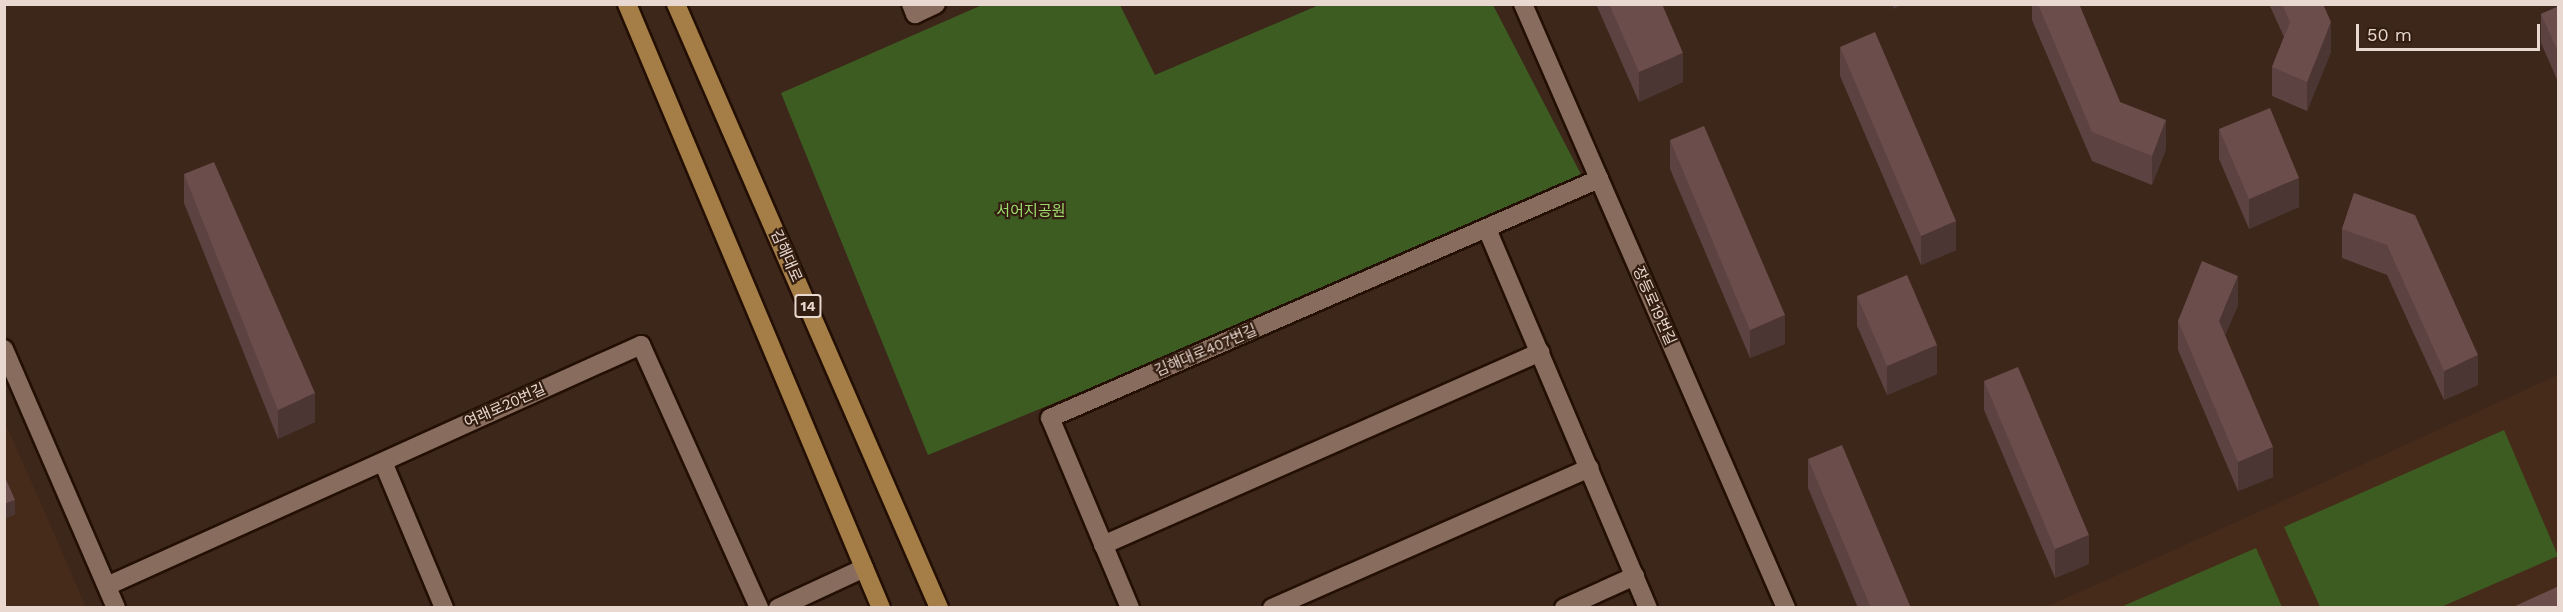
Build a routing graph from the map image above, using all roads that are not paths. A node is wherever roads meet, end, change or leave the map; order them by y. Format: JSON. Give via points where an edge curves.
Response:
{"nodes":[{"id":1,"x":627,"y":4,"type":"edge"},
{"id":2,"x":676,"y":4,"type":"edge"},
{"id":3,"x":911,"y":4,"type":"edge"},
{"id":4,"x":936,"y":4,"type":"edge"},
{"id":5,"x":1523,"y":4,"type":"edge"},
{"id":6,"x":1599,"y":179,"type":"junction"},
{"id":7,"x":1487,"y":230,"type":"junction"},
{"id":8,"x":4,"y":349,"type":"edge"},
{"id":9,"x":1540,"y":352,"type":"junction"},
{"id":10,"x":383,"y":462,"type":"junction"},
{"id":11,"x":1589,"y":468,"type":"junction"},
{"id":12,"x":1103,"y":545,"type":"junction"},
{"id":13,"x":864,"y":568,"type":"junction"},
{"id":14,"x":1635,"y":576,"type":"junction"},
{"id":15,"x":107,"y":586,"type":"junction"},
{"id":16,"x":117,"y":608,"type":"edge"},
{"id":17,"x":444,"y":608,"type":"edge"},
{"id":18,"x":759,"y":608,"type":"edge"},
{"id":19,"x":778,"y":608,"type":"edge"},
{"id":20,"x":881,"y":608,"type":"edge"},
{"id":21,"x":939,"y":608,"type":"edge"},
{"id":22,"x":1130,"y":608,"type":"edge"},
{"id":23,"x":1272,"y":608,"type":"edge"},
{"id":24,"x":1564,"y":608,"type":"edge"},
{"id":25,"x":1648,"y":608,"type":"edge"},
{"id":26,"x":1786,"y":608,"type":"edge"}],
"edges":[{"from":1,"to":13,"type":"main road"},
{"from":2,"to":21,"type":"main road","name":"김해대로","number":"14"},
{"from":3,"to":4,"type":"street","via":[[915,14]]},
{"from":5,"to":6,"type":"street","name":"장등로19번길"},
{"from":6,"to":7,"type":"street","name":"김해대로407번길"},
{"from":6,"to":26,"type":"street","name":"장등로19번길"},
{"from":7,"to":9,"type":"street"},
{"from":7,"to":12,"type":"street","name":"김해대로407번길","via":[[1050,418]]},
{"from":8,"to":15,"type":"street"},
{"from":9,"to":11,"type":"street"},
{"from":9,"to":12,"type":"street"},
{"from":10,"to":15,"type":"street","name":"여래로20번길"},
{"from":10,"to":17,"type":"street"},
{"from":10,"to":18,"type":"street","name":"여래로20번길","via":[[640,345]]},
{"from":11,"to":14,"type":"street"},
{"from":11,"to":23,"type":"street"},
{"from":12,"to":22,"type":"street","name":"김해대로407번길"},
{"from":13,"to":19,"type":"street"},
{"from":13,"to":20,"type":"main road"},
{"from":14,"to":24,"type":"street"},
{"from":14,"to":25,"type":"street"},
{"from":15,"to":16,"type":"street"}]}
